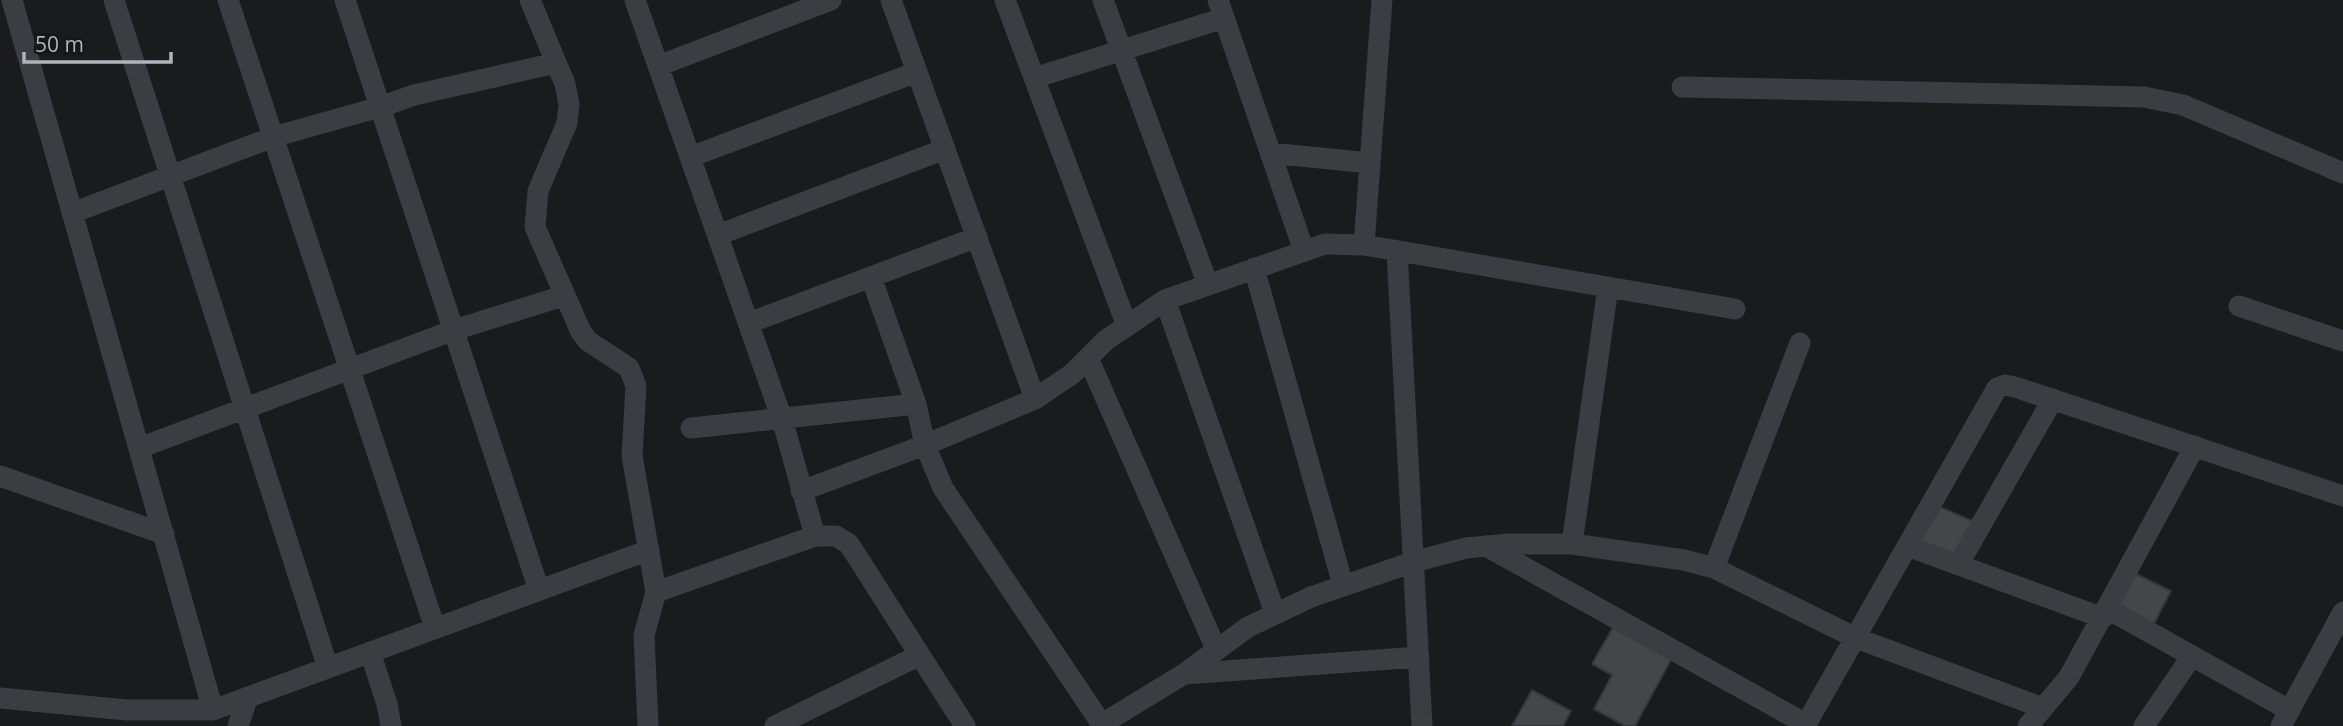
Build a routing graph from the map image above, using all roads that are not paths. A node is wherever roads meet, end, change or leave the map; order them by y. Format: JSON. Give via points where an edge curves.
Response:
{"nodes":[{"id":1,"x":12,"y":0,"type":"edge"},
{"id":2,"x":114,"y":0,"type":"edge"},
{"id":3,"x":228,"y":0,"type":"edge"},
{"id":4,"x":345,"y":0,"type":"edge"},
{"id":5,"x":530,"y":0,"type":"edge"},
{"id":6,"x":635,"y":0,"type":"edge"},
{"id":7,"x":831,"y":0,"type":"edge"},
{"id":8,"x":891,"y":0,"type":"edge"},
{"id":9,"x":1005,"y":0,"type":"edge"},
{"id":10,"x":1103,"y":0,"type":"edge"},
{"id":11,"x":1382,"y":0,"type":"edge"},
{"id":12,"x":1221,"y":9,"type":"edge"},
{"id":13,"x":1122,"y":52,"type":"junction"},
{"id":14,"x":556,"y":63,"type":"junction"},
{"id":15,"x":658,"y":66,"type":"junction"},
{"id":16,"x":918,"y":72,"type":"junction"},
{"id":17,"x":1034,"y":78,"type":"junction"},
{"id":18,"x":1682,"y":87,"type":"dead end"},
{"id":19,"x":380,"y":107,"type":"junction"},
{"id":20,"x":273,"y":137,"type":"junction"},
{"id":21,"x":945,"y":149,"type":"junction"},
{"id":22,"x":1270,"y":153,"type":"junction"},
{"id":23,"x":690,"y":157,"type":"junction"},
{"id":24,"x":1370,"y":163,"type":"junction"},
{"id":25,"x":2343,"y":173,"type":"edge"},
{"id":26,"x":170,"y":176,"type":"junction"},
{"id":27,"x":72,"y":213,"type":"junction"},
{"id":28,"x":718,"y":235,"type":"junction"},
{"id":29,"x":977,"y":237,"type":"junction"},
{"id":30,"x":1364,"y":245,"type":"junction"},
{"id":31,"x":1304,"y":251,"type":"junction"},
{"id":32,"x":1397,"y":251,"type":"junction"},
{"id":33,"x":1254,"y":268,"type":"junction"},
{"id":34,"x":871,"y":277,"type":"junction"},
{"id":35,"x":1208,"y":285,"type":"junction"},
{"id":36,"x":1608,"y":287,"type":"junction"},
{"id":37,"x":563,"y":296,"type":"junction"},
{"id":38,"x":1165,"y":300,"type":"junction"},
{"id":39,"x":2239,"y":306,"type":"dead end"},
{"id":40,"x":1735,"y":309,"type":"dead end"},
{"id":41,"x":749,"y":323,"type":"junction"},
{"id":42,"x":1127,"y":326,"type":"junction"},
{"id":43,"x":454,"y":330,"type":"junction"},
{"id":44,"x":2343,"y":341,"type":"edge"},
{"id":45,"x":1800,"y":343,"type":"dead end"},
{"id":46,"x":1088,"y":358,"type":"junction"},
{"id":47,"x":350,"y":369,"type":"junction"},
{"id":48,"x":1035,"y":399,"type":"junction"},
{"id":49,"x":2053,"y":399,"type":"junction"},
{"id":50,"x":916,"y":404,"type":"junction"},
{"id":51,"x":244,"y":408,"type":"junction"},
{"id":52,"x":782,"y":419,"type":"junction"},
{"id":53,"x":691,"y":428,"type":"dead end"},
{"id":54,"x":925,"y":445,"type":"junction"},
{"id":55,"x":2195,"y":446,"type":"junction"},
{"id":56,"x":139,"y":447,"type":"junction"},
{"id":57,"x":0,"y":476,"type":"edge"},
{"id":58,"x":801,"y":491,"type":"junction"},
{"id":59,"x":2343,"y":496,"type":"edge"},
{"id":60,"x":164,"y":534,"type":"junction"},
{"id":61,"x":814,"y":536,"type":"junction"},
{"id":62,"x":1573,"y":544,"type":"junction"},
{"id":63,"x":1486,"y":546,"type":"junction"},
{"id":64,"x":1907,"y":546,"type":"junction"},
{"id":65,"x":649,"y":550,"type":"junction"},
{"id":66,"x":1413,"y":562,"type":"junction"},
{"id":67,"x":1958,"y":565,"type":"junction"},
{"id":68,"x":1714,"y":568,"type":"junction"},
{"id":69,"x":1343,"y":585,"type":"junction"},
{"id":70,"x":539,"y":590,"type":"junction"},
{"id":71,"x":656,"y":592,"type":"junction"},
{"id":72,"x":2343,"y":612,"type":"edge"},
{"id":73,"x":1275,"y":613,"type":"junction"},
{"id":74,"x":2105,"y":613,"type":"junction"},
{"id":75,"x":435,"y":628,"type":"junction"},
{"id":76,"x":1856,"y":638,"type":"junction"},
{"id":77,"x":1216,"y":649,"type":"junction"},
{"id":78,"x":370,"y":652,"type":"junction"},
{"id":79,"x":920,"y":655,"type":"junction"},
{"id":80,"x":2192,"y":656,"type":"junction"},
{"id":81,"x":1419,"y":657,"type":"junction"},
{"id":82,"x":328,"y":667,"type":"junction"},
{"id":83,"x":1184,"y":674,"type":"junction"},
{"id":84,"x":248,"y":697,"type":"junction"},
{"id":85,"x":0,"y":698,"type":"edge"},
{"id":86,"x":2043,"y":708,"type":"junction"},
{"id":87,"x":213,"y":709,"type":"junction"},
{"id":88,"x":2285,"y":718,"type":"edge"},
{"id":89,"x":1103,"y":725,"type":"edge"},
{"id":90,"x":1806,"y":725,"type":"edge"},
{"id":91,"x":238,"y":726,"type":"edge"},
{"id":92,"x":391,"y":726,"type":"edge"},
{"id":93,"x":648,"y":726,"type":"edge"},
{"id":94,"x":775,"y":726,"type":"edge"},
{"id":95,"x":965,"y":726,"type":"edge"},
{"id":96,"x":1422,"y":726,"type":"edge"},
{"id":97,"x":2028,"y":726,"type":"edge"},
{"id":98,"x":2144,"y":726,"type":"edge"}],
"edges":[{"from":1,"to":27,"type":"street"},
{"from":2,"to":26,"type":"street"},
{"from":3,"to":20,"type":"street"},
{"from":4,"to":19,"type":"street"},
{"from":5,"to":14,"type":"street"},
{"from":6,"to":15,"type":"street"},
{"from":7,"to":15,"type":"street"},
{"from":8,"to":16,"type":"street"},
{"from":9,"to":17,"type":"street"},
{"from":10,"to":13,"type":"street"},
{"from":11,"to":24,"type":"street"},
{"from":12,"to":13,"type":"street"},
{"from":12,"to":22,"type":"street"},
{"from":13,"to":17,"type":"street"},
{"from":13,"to":35,"type":"street"},
{"from":14,"to":19,"type":"street"},
{"from":14,"to":37,"type":"street","via":[[569,104],[567,124],[538,191],[535,227]]},
{"from":15,"to":23,"type":"street"},
{"from":16,"to":21,"type":"street"},
{"from":16,"to":23,"type":"street"},
{"from":17,"to":42,"type":"street"},
{"from":18,"to":25,"type":"street","via":[[2144,97],[2183,106]]},
{"from":19,"to":20,"type":"street"},
{"from":19,"to":43,"type":"street"},
{"from":20,"to":26,"type":"street"},
{"from":20,"to":47,"type":"street"},
{"from":21,"to":28,"type":"street"},
{"from":21,"to":29,"type":"street"},
{"from":22,"to":24,"type":"street"},
{"from":22,"to":31,"type":"street"},
{"from":23,"to":28,"type":"street"},
{"from":24,"to":30,"type":"street"},
{"from":26,"to":27,"type":"street"},
{"from":26,"to":51,"type":"street"},
{"from":27,"to":56,"type":"street"},
{"from":28,"to":41,"type":"street"},
{"from":29,"to":34,"type":"street"},
{"from":29,"to":48,"type":"street"},
{"from":30,"to":31,"type":"street","via":[[1325,244]]},
{"from":30,"to":32,"type":"street"},
{"from":31,"to":33,"type":"street"},
{"from":32,"to":36,"type":"street"},
{"from":32,"to":66,"type":"street"},
{"from":33,"to":35,"type":"street"},
{"from":33,"to":69,"type":"street"},
{"from":34,"to":41,"type":"street"},
{"from":34,"to":50,"type":"street"},
{"from":35,"to":38,"type":"street"},
{"from":36,"to":40,"type":"street"},
{"from":36,"to":62,"type":"street"},
{"from":37,"to":43,"type":"street"},
{"from":37,"to":65,"type":"street","via":[[588,341],[620,360],[633,374],[632,456]]},
{"from":38,"to":42,"type":"street"},
{"from":38,"to":73,"type":"street"},
{"from":39,"to":44,"type":"street"},
{"from":41,"to":52,"type":"street"},
{"from":42,"to":46,"type":"street"},
{"from":43,"to":47,"type":"street"},
{"from":43,"to":70,"type":"street"},
{"from":45,"to":68,"type":"street"},
{"from":46,"to":48,"type":"street"},
{"from":46,"to":77,"type":"street"},
{"from":47,"to":51,"type":"street"},
{"from":47,"to":75,"type":"street"},
{"from":48,"to":54,"type":"street"},
{"from":49,"to":55,"type":"street"},
{"from":49,"to":64,"type":"street","via":[[2015,387],[1997,388]]},
{"from":49,"to":67,"type":"street"},
{"from":50,"to":52,"type":"street"},
{"from":50,"to":54,"type":"street"},
{"from":51,"to":56,"type":"street"},
{"from":51,"to":82,"type":"street"},
{"from":52,"to":53,"type":"street"},
{"from":52,"to":58,"type":"street"},
{"from":54,"to":58,"type":"street"},
{"from":54,"to":89,"type":"street","via":[[943,488]]},
{"from":55,"to":59,"type":"street"},
{"from":55,"to":74,"type":"street"},
{"from":56,"to":60,"type":"street"},
{"from":57,"to":60,"type":"street"},
{"from":58,"to":61,"type":"street"},
{"from":60,"to":87,"type":"street"},
{"from":61,"to":71,"type":"street"},
{"from":61,"to":79,"type":"street","via":[[836,536],[849,544]]},
{"from":62,"to":63,"type":"street"},
{"from":62,"to":68,"type":"street","via":[[1684,559]]},
{"from":63,"to":66,"type":"street"},
{"from":63,"to":90,"type":"street"},
{"from":64,"to":67,"type":"street"},
{"from":64,"to":76,"type":"street"},
{"from":65,"to":70,"type":"street"},
{"from":65,"to":71,"type":"street"},
{"from":66,"to":69,"type":"street"},
{"from":66,"to":81,"type":"street"},
{"from":67,"to":74,"type":"street"},
{"from":68,"to":76,"type":"street"},
{"from":69,"to":73,"type":"street"},
{"from":70,"to":75,"type":"street"},
{"from":71,"to":93,"type":"street","via":[[644,635]]},
{"from":72,"to":88,"type":"street"},
{"from":73,"to":77,"type":"street"},
{"from":74,"to":80,"type":"street"},
{"from":74,"to":86,"type":"street","via":[[2069,677]]},
{"from":75,"to":78,"type":"street"},
{"from":76,"to":86,"type":"street"},
{"from":76,"to":90,"type":"street"},
{"from":77,"to":83,"type":"street"},
{"from":78,"to":82,"type":"street"},
{"from":78,"to":92,"type":"street"},
{"from":79,"to":94,"type":"street"},
{"from":79,"to":95,"type":"street"},
{"from":80,"to":88,"type":"street"},
{"from":80,"to":98,"type":"street"},
{"from":81,"to":83,"type":"street"},
{"from":81,"to":96,"type":"street"},
{"from":82,"to":84,"type":"street"},
{"from":83,"to":89,"type":"street"},
{"from":84,"to":87,"type":"street"},
{"from":84,"to":91,"type":"street"},
{"from":85,"to":87,"type":"street","via":[[127,710]]},
{"from":86,"to":97,"type":"street"}]}
